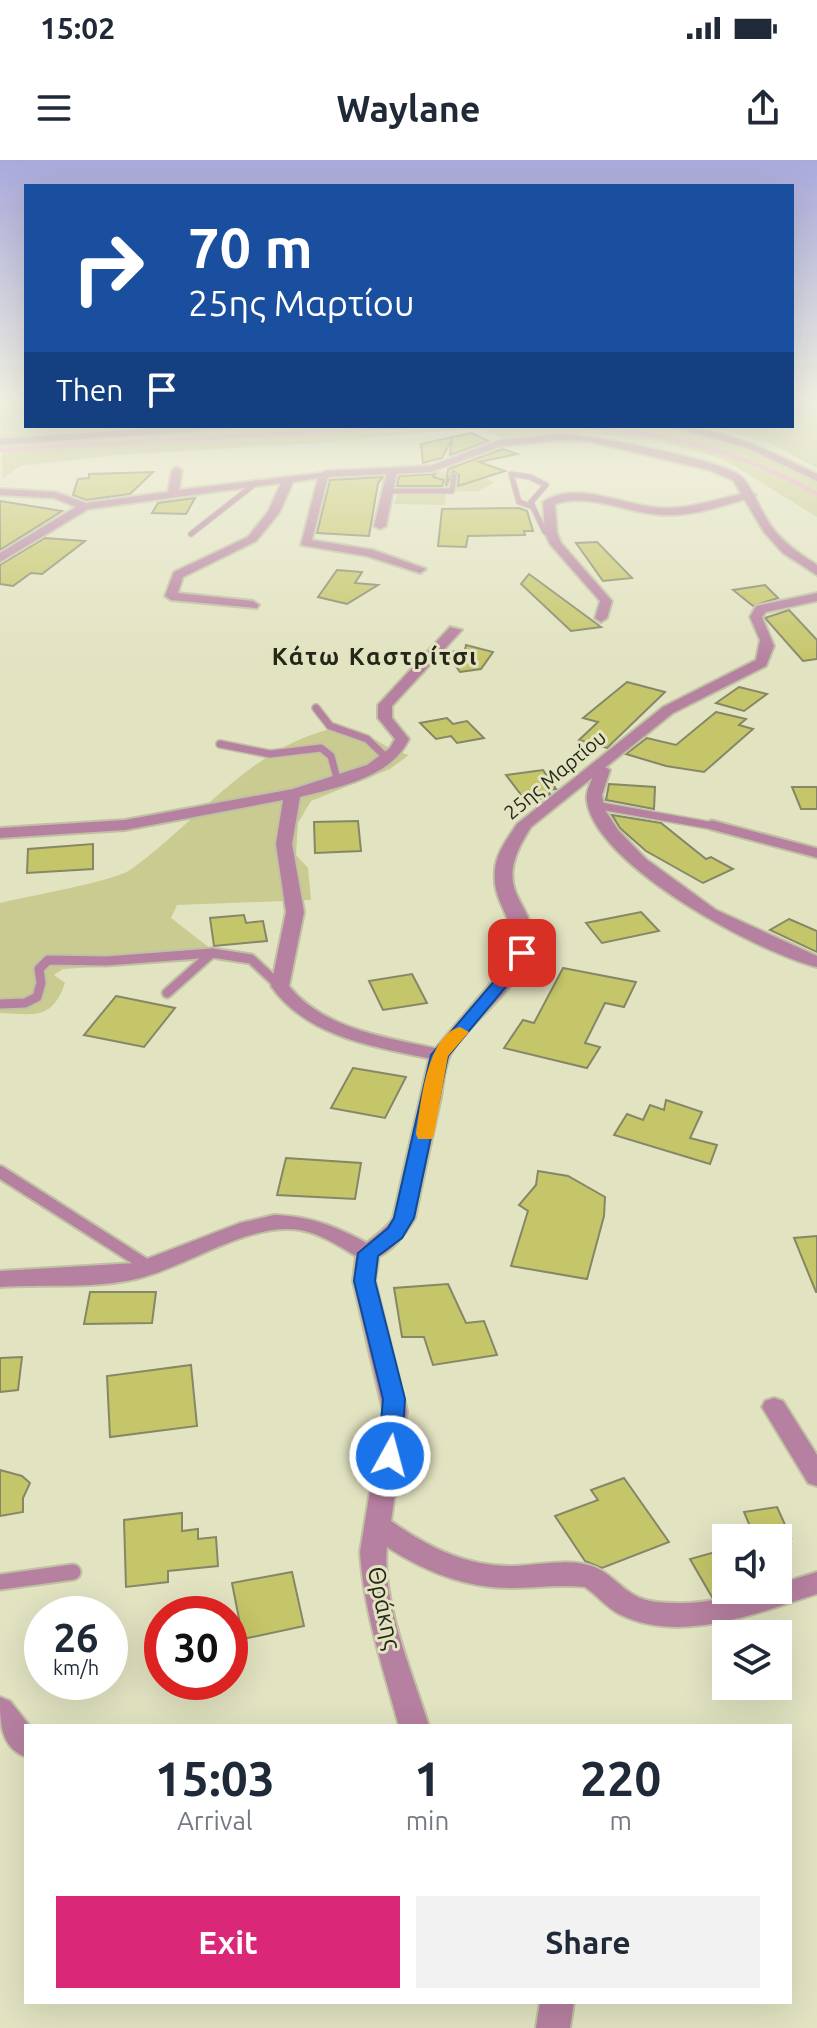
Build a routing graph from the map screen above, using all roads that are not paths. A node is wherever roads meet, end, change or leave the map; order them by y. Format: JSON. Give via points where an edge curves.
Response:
{"nodes":[{"id":1,"x":174,"y":490,"type":"edge"},
{"id":2,"x":202,"y":490,"type":"edge"},
{"id":3,"x":247,"y":490,"type":"edge"},
{"id":4,"x":283,"y":490,"type":"edge"},
{"id":5,"x":320,"y":490,"type":"edge"},
{"id":6,"x":452,"y":490,"type":"edge"},
{"id":7,"x":516,"y":490,"type":"edge"},
{"id":8,"x":541,"y":490,"type":"edge"},
{"id":9,"x":746,"y":490,"type":"edge"},
{"id":10,"x":389,"y":491,"type":"joint"},
{"id":11,"x":0,"y":492,"type":"edge"},
{"id":12,"x":173,"y":494,"type":"junction"},
{"id":13,"x":750,"y":495,"type":"junction"},
{"id":14,"x":85,"y":506,"type":"junction"},
{"id":15,"x":534,"y":507,"type":"junction"},
{"id":16,"x":380,"y":526,"type":"dead end"},
{"id":17,"x":551,"y":533,"type":"junction"},
{"id":18,"x":191,"y":534,"type":"dead end"},
{"id":19,"x":0,"y":558,"type":"edge"},
{"id":20,"x":420,"y":569,"type":"dead end"},
{"id":21,"x":817,"y":571,"type":"edge"},
{"id":22,"x":817,"y":597,"type":"edge"},
{"id":23,"x":253,"y":605,"type":"dead end"},
{"id":24,"x":601,"y":618,"type":"dead end"},
{"id":25,"x":455,"y":630,"type":"dead end"},
{"id":26,"x":316,"y":708,"type":"dead end"},
{"id":27,"x":220,"y":744,"type":"dead end"},
{"id":28,"x":388,"y":759,"type":"junction"},
{"id":29,"x":597,"y":767,"type":"junction"},
{"id":30,"x":338,"y":782,"type":"junction"},
{"id":31,"x":293,"y":794,"type":"junction"},
{"id":32,"x":595,"y":805,"type":"junction"},
{"id":33,"x":0,"y":833,"type":"edge"},
{"id":34,"x":817,"y":853,"type":"edge"},
{"id":35,"x":212,"y":953,"type":"junction"},
{"id":36,"x":817,"y":962,"type":"edge"},
{"id":37,"x":280,"y":986,"type":"junction"},
{"id":38,"x":167,"y":993,"type":"dead end"},
{"id":39,"x":0,"y":1004,"type":"edge"},
{"id":40,"x":440,"y":1055,"type":"junction"},
{"id":41,"x":0,"y":1172,"type":"edge"},
{"id":42,"x":368,"y":1253,"type":"junction"},
{"id":43,"x":151,"y":1268,"type":"junction"},
{"id":44,"x":0,"y":1279,"type":"edge"},
{"id":45,"x":774,"y":1407,"type":"dead end"},
{"id":46,"x":817,"y":1476,"type":"edge"},
{"id":47,"x":379,"y":1527,"type":"junction"},
{"id":48,"x":73,"y":1572,"type":"dead end"},
{"id":49,"x":0,"y":1582,"type":"edge"},
{"id":50,"x":817,"y":1583,"type":"edge"},
{"id":51,"x":0,"y":1710,"type":"edge"},
{"id":52,"x":413,"y":1724,"type":"edge"},
{"id":53,"x":24,"y":1741,"type":"edge"},
{"id":54,"x":557,"y":2004,"type":"edge"},
{"id":55,"x":553,"y":2028,"type":"edge"}],
"edges":[{"from":1,"to":12,"type":"street"},
{"from":2,"to":12,"type":"street"},
{"from":3,"to":18,"type":"lane"},
{"from":4,"to":23,"type":"street","via":[[252,539],[178,575],[171,596]]},
{"from":5,"to":20,"type":"street","via":[[305,543],[369,553]]},
{"from":6,"to":10,"type":"lane"},
{"from":7,"to":15,"type":"lane","via":[[519,502]]},
{"from":8,"to":15,"type":"lane","via":[[531,502]]},
{"from":9,"to":13,"type":"street"},
{"from":10,"to":16,"type":"street"},
{"from":11,"to":14,"type":"street","via":[[55,495]]},
{"from":12,"to":14,"type":"street"},
{"from":13,"to":17,"type":"street","via":[[665,512],[562,498],[549,502]]},
{"from":13,"to":21,"type":"street","via":[[768,530]]},
{"from":14,"to":19,"type":"street"},
{"from":15,"to":17,"type":"lane","via":[[545,532]]},
{"from":17,"to":24,"type":"street","via":[[606,601]]},
{"from":22,"to":29,"type":"street","name":"25ης Μαρτίου","via":[[761,609],[756,617],[768,645],[761,663],[668,710]]},
{"from":25,"to":28,"type":"street","via":[[385,705],[385,718],[402,739]]},
{"from":26,"to":28,"type":"lane","via":[[330,726],[367,739]]},
{"from":27,"to":30,"type":"lane","via":[[270,754],[321,748],[331,756]]},
{"from":28,"to":30,"type":"street"},
{"from":29,"to":32,"type":"street","via":[[602,770]]},
{"from":29,"to":40,"type":"street","name":"25ης Μαρτίου","via":[[525,824],[509,844],[501,881],[523,935],[522,953]]},
{"from":30,"to":31,"type":"street"},
{"from":31,"to":33,"type":"street","via":[[125,825]]},
{"from":31,"to":37,"type":"street","via":[[281,840],[295,909]]},
{"from":32,"to":34,"type":"lane","via":[[682,817]]},
{"from":32,"to":36,"type":"street","via":[[616,838],[665,887],[741,930]]},
{"from":35,"to":37,"type":"lane","via":[[244,953],[257,959]]},
{"from":35,"to":38,"type":"lane"},
{"from":35,"to":39,"type":"lane","via":[[48,960],[39,969],[37,997]]},
{"from":37,"to":40,"type":"street","via":[[307,1016]]},
{"from":40,"to":42,"type":"street","name":"25ης Μαρτίου","via":[[404,1218],[395,1233]]},
{"from":41,"to":43,"type":"lane"},
{"from":42,"to":43,"type":"street","via":[[317,1229],[259,1223]]},
{"from":42,"to":47,"type":"street","name":"Θράκης","via":[[364,1281],[395,1411]]},
{"from":43,"to":44,"type":"street"},
{"from":45,"to":46,"type":"street"},
{"from":47,"to":50,"type":"street","via":[[414,1552],[451,1568],[501,1577],[588,1576],[620,1601],[674,1616],[710,1612]]},
{"from":47,"to":52,"type":"street","name":"Θράκης","via":[[373,1552],[375,1586]]},
{"from":48,"to":49,"type":"lane"},
{"from":51,"to":53,"type":"street"},
{"from":54,"to":55,"type":"street"}]}
